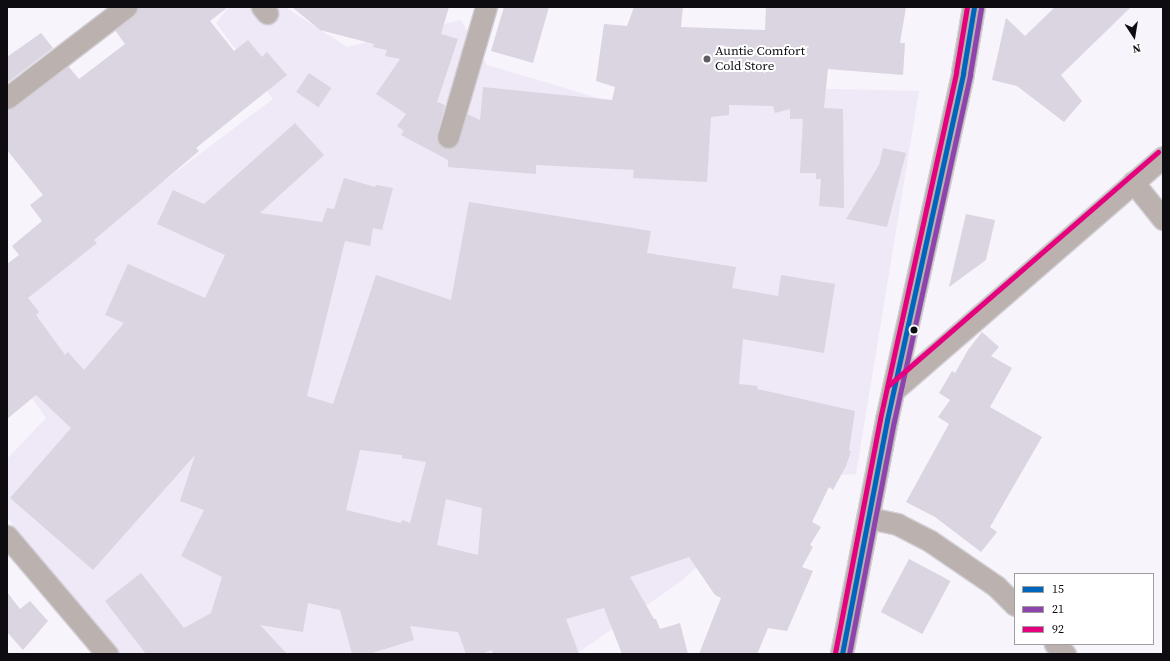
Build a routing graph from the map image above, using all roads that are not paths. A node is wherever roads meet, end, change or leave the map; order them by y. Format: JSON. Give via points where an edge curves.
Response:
{"nodes":[{"id":1,"x":126,"y":7,"type":"edge"},
{"id":2,"x":486,"y":7,"type":"edge"},
{"id":3,"x":974,"y":7,"type":"edge"},
{"id":4,"x":7,"y":98,"type":"edge"},
{"id":5,"x":448,"y":137,"type":"dead end"},
{"id":6,"x":1163,"y":157,"type":"edge"},
{"id":7,"x":1133,"y":182,"type":"junction"},
{"id":8,"x":1163,"y":218,"type":"edge"},
{"id":9,"x":894,"y":390,"type":"junction"},
{"id":10,"x":869,"y":518,"type":"junction"},
{"id":11,"x":7,"y":536,"type":"edge"},
{"id":12,"x":1014,"y":604,"type":"edge"},
{"id":13,"x":1056,"y":645,"type":"edge"},
{"id":14,"x":107,"y":654,"type":"edge"},
{"id":15,"x":842,"y":654,"type":"edge"},
{"id":16,"x":1065,"y":654,"type":"edge"}],
"edges":[{"from":1,"to":4,"type":"street"},
{"from":2,"to":5,"type":"street"},
{"from":3,"to":9,"type":"main road","via":[[963,72]]},
{"from":6,"to":7,"type":"street"},
{"from":7,"to":8,"type":"street"},
{"from":7,"to":9,"type":"street"},
{"from":9,"to":10,"type":"main road"},
{"from":10,"to":12,"type":"street","via":[[897,524],[930,541],[996,586]]},
{"from":10,"to":15,"type":"main road"},
{"from":11,"to":14,"type":"street"},
{"from":13,"to":16,"type":"street"}]}
